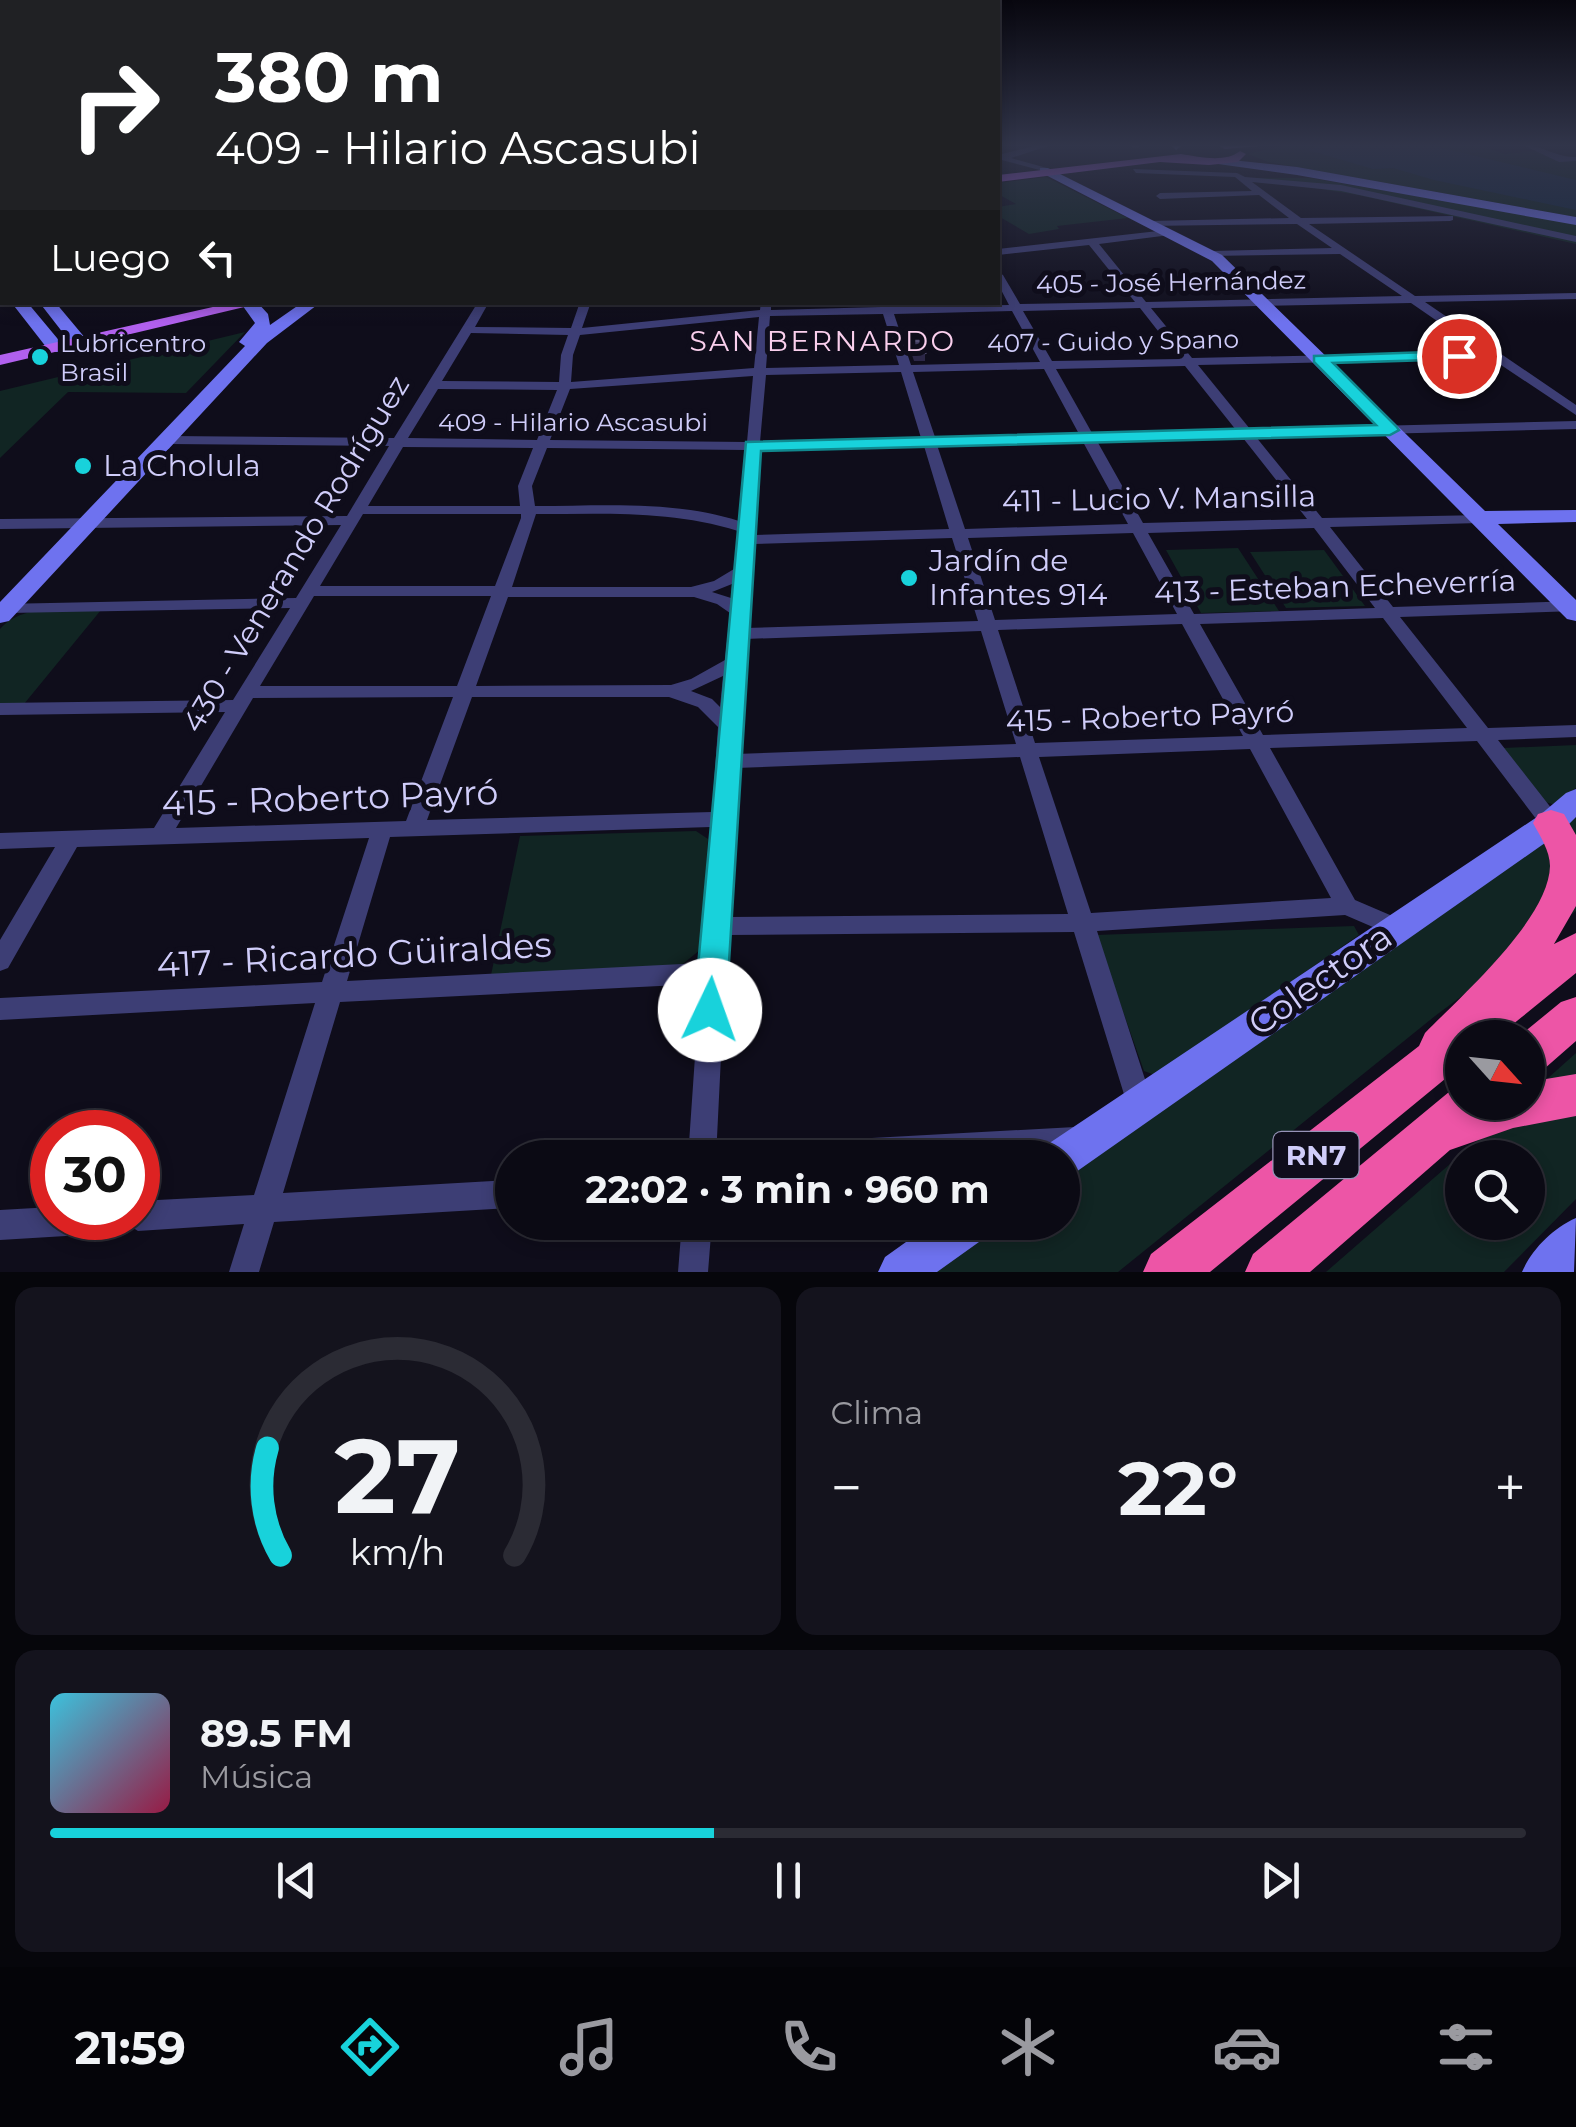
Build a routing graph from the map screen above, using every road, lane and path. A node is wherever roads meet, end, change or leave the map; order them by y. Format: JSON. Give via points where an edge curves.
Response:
{"nodes":[{"id":1,"x":1111,"y":204,"type":"edge"},
{"id":2,"x":1275,"y":204,"type":"edge"},
{"id":3,"x":1417,"y":204,"type":"edge"},
{"id":4,"x":1486,"y":204,"type":"edge"},
{"id":5,"x":1180,"y":214,"type":"dead end"},
{"id":6,"x":1462,"y":214,"type":"junction"},
{"id":7,"x":1576,"y":221,"type":"edge"},
{"id":8,"x":1300,"y":222,"type":"junction"},
{"id":9,"x":1150,"y":224,"type":"junction"},
{"id":10,"x":1190,"y":224,"type":"junction"},
{"id":11,"x":1167,"y":232,"type":"junction"},
{"id":12,"x":1576,"y":239,"type":"edge"},
{"id":13,"x":1092,"y":243,"type":"junction"},
{"id":14,"x":1341,"y":251,"type":"junction"},
{"id":15,"x":1000,"y":252,"type":"edge"},
{"id":16,"x":1212,"y":254,"type":"junction"},
{"id":17,"x":1000,"y":279,"type":"edge"},
{"id":18,"x":1576,"y":296,"type":"edge"},
{"id":19,"x":1413,"y":298,"type":"junction"},
{"id":20,"x":1263,"y":302,"type":"junction"},
{"id":21,"x":1143,"y":304,"type":"junction"},
{"id":22,"x":20,"y":305,"type":"edge"},
{"id":23,"x":49,"y":305,"type":"edge"},
{"id":24,"x":309,"y":305,"type":"edge"},
{"id":25,"x":482,"y":305,"type":"edge"},
{"id":26,"x":585,"y":305,"type":"edge"},
{"id":27,"x":250,"y":306,"type":"edge"},
{"id":28,"x":886,"y":306,"type":"edge"},
{"id":29,"x":766,"y":308,"type":"edge"},
{"id":30,"x":1015,"y":308,"type":"junction"},
{"id":31,"x":290,"y":317,"type":"junction"},
{"id":32,"x":467,"y":330,"type":"junction"},
{"id":33,"x":575,"y":332,"type":"junction"},
{"id":34,"x":78,"y":340,"type":"junction"},
{"id":35,"x":54,"y":346,"type":"junction"},
{"id":36,"x":1494,"y":355,"type":"junction"},
{"id":37,"x":0,"y":358,"type":"edge"},
{"id":38,"x":1320,"y":359,"type":"junction"},
{"id":39,"x":1188,"y":362,"type":"junction"},
{"id":40,"x":1048,"y":365,"type":"junction"},
{"id":41,"x":904,"y":368,"type":"junction"},
{"id":42,"x":760,"y":372,"type":"junction"},
{"id":43,"x":434,"y":385,"type":"junction"},
{"id":44,"x":565,"y":386,"type":"junction"},
{"id":45,"x":1576,"y":412,"type":"edge"},
{"id":46,"x":1576,"y":424,"type":"edge"},
{"id":47,"x":1390,"y":430,"type":"junction"},
{"id":48,"x":1246,"y":434,"type":"junction"},
{"id":49,"x":1088,"y":438,"type":"junction"},
{"id":50,"x":169,"y":440,"type":"junction"},
{"id":51,"x":931,"y":442,"type":"junction"},
{"id":52,"x":399,"y":443,"type":"junction"},
{"id":53,"x":542,"y":445,"type":"junction"},
{"id":54,"x":752,"y":446,"type":"junction"},
{"id":55,"x":530,"y":511,"type":"junction"},
{"id":56,"x":355,"y":515,"type":"junction"},
{"id":57,"x":1576,"y":516,"type":"edge"},
{"id":58,"x":1480,"y":518,"type":"junction"},
{"id":59,"x":0,"y":524,"type":"edge"},
{"id":60,"x":1320,"y":525,"type":"junction"},
{"id":61,"x":78,"y":526,"type":"junction"},
{"id":62,"x":1138,"y":530,"type":"junction"},
{"id":63,"x":743,"y":534,"type":"junction"},
{"id":64,"x":956,"y":534,"type":"junction"},
{"id":65,"x":741,"y":572,"type":"junction"},
{"id":66,"x":504,"y":591,"type":"junction"},
{"id":67,"x":695,"y":592,"type":"junction"},
{"id":68,"x":305,"y":597,"type":"junction"},
{"id":69,"x":3,"y":607,"type":"edge"},
{"id":70,"x":1574,"y":609,"type":"edge"},
{"id":71,"x":738,"y":610,"type":"junction"},
{"id":72,"x":1388,"y":612,"type":"junction"},
{"id":73,"x":1189,"y":620,"type":"junction"},
{"id":74,"x":986,"y":626,"type":"junction"},
{"id":75,"x":737,"y":634,"type":"junction"},
{"id":76,"x":733,"y":663,"type":"junction"},
{"id":77,"x":671,"y":691,"type":"junction"},
{"id":78,"x":464,"y":692,"type":"junction"},
{"id":79,"x":243,"y":698,"type":"junction"},
{"id":80,"x":0,"y":709,"type":"edge"},
{"id":81,"x":728,"y":725,"type":"junction"},
{"id":82,"x":1576,"y":731,"type":"edge"},
{"id":83,"x":1483,"y":734,"type":"junction"},
{"id":84,"x":1253,"y":743,"type":"junction"},
{"id":85,"x":1026,"y":752,"type":"junction"},
{"id":86,"x":726,"y":761,"type":"junction"},
{"id":87,"x":1564,"y":812,"type":"edge"},
{"id":88,"x":722,"y":819,"type":"junction"},
{"id":89,"x":414,"y":827,"type":"junction"},
{"id":90,"x":382,"y":829,"type":"junction"},
{"id":91,"x":160,"y":836,"type":"junction"},
{"id":92,"x":70,"y":838,"type":"junction"},
{"id":93,"x":0,"y":840,"type":"edge"},
{"id":94,"x":1347,"y":906,"type":"junction"},
{"id":95,"x":1080,"y":922,"type":"junction"},
{"id":96,"x":715,"y":926,"type":"junction"},
{"id":97,"x":1396,"y":928,"type":"junction"},
{"id":98,"x":1576,"y":950,"type":"edge"},
{"id":99,"x":0,"y":961,"type":"edge"},
{"id":100,"x":712,"y":973,"type":"junction"},
{"id":101,"x":332,"y":990,"type":"junction"},
{"id":102,"x":0,"y":1009,"type":"edge"},
{"id":103,"x":1576,"y":1015,"type":"edge"},
{"id":104,"x":1486,"y":1020,"type":"edge"},
{"id":105,"x":1545,"y":1041,"type":"edge"},
{"id":106,"x":1445,"y":1052,"type":"edge"},
{"id":107,"x":1417,"y":1074,"type":"junction"},
{"id":108,"x":1576,"y":1095,"type":"edge"},
{"id":109,"x":1140,"y":1104,"type":"junction"},
{"id":110,"x":1450,"y":1120,"type":"edge"},
{"id":111,"x":703,"y":1140,"type":"edge"},
{"id":112,"x":1080,"y":1145,"type":"edge"},
{"id":113,"x":1415,"y":1149,"type":"junction"},
{"id":114,"x":495,"y":1195,"type":"edge"},
{"id":115,"x":264,"y":1207,"type":"junction"},
{"id":116,"x":160,"y":1214,"type":"edge"},
{"id":117,"x":30,"y":1224,"type":"edge"},
{"id":118,"x":0,"y":1226,"type":"edge"},
{"id":119,"x":1576,"y":1239,"type":"edge"},
{"id":120,"x":696,"y":1240,"type":"edge"},
{"id":121,"x":945,"y":1240,"type":"edge"},
{"id":122,"x":244,"y":1272,"type":"edge"},
{"id":123,"x":693,"y":1272,"type":"edge"},
{"id":124,"x":900,"y":1272,"type":"edge"},
{"id":125,"x":1170,"y":1272,"type":"edge"},
{"id":126,"x":1271,"y":1272,"type":"edge"},
{"id":127,"x":1544,"y":1272,"type":"edge"}],
"edges":[{"from":1,"to":9,"type":"main road"},
{"from":2,"to":8,"type":"street"},
{"from":3,"to":6,"type":"street"},
{"from":4,"to":7,"type":"main road"},
{"from":5,"to":10,"type":"street"},
{"from":6,"to":8,"type":"street"},
{"from":6,"to":12,"type":"street"},
{"from":8,"to":10,"type":"street"},
{"from":8,"to":14,"type":"street"},
{"from":9,"to":10,"type":"street"},
{"from":9,"to":11,"type":"main road"},
{"from":11,"to":13,"type":"street"},
{"from":11,"to":16,"type":"main road"},
{"from":13,"to":15,"type":"street"},
{"from":13,"to":21,"type":"street"},
{"from":14,"to":16,"type":"street"},
{"from":14,"to":19,"type":"street"},
{"from":16,"to":20,"type":"main road"},
{"from":17,"to":30,"type":"street"},
{"from":18,"to":19,"type":"street","name":"405 - José Hernández"},
{"from":19,"to":20,"type":"street","name":"405 - José Hernández"},
{"from":19,"to":36,"type":"street"},
{"from":20,"to":21,"type":"street","name":"405 - José Hernández"},
{"from":20,"to":38,"type":"main road"},
{"from":21,"to":30,"type":"street","name":"405 - José Hernández"},
{"from":21,"to":39,"type":"street"},
{"from":22,"to":35,"type":"main road"},
{"from":23,"to":34,"type":"main road"},
{"from":24,"to":31,"type":"main road"},
{"from":25,"to":32,"type":"street","name":"430 - Venerando Rodríguez"},
{"from":26,"to":33,"type":"street"},
{"from":27,"to":31,"type":"main road"},
{"from":27,"to":34,"type":"main road"},
{"from":27,"to":61,"type":"main road","via":[[263,324]]},
{"from":28,"to":29,"type":"street","name":"405 - José Hernández"},
{"from":28,"to":30,"type":"street","name":"405 - José Hernández"},
{"from":28,"to":41,"type":"street"},
{"from":29,"to":33,"type":"street","name":"405 - José Hernández"},
{"from":29,"to":42,"type":"street"},
{"from":30,"to":40,"type":"street"},
{"from":31,"to":50,"type":"main road","via":[[261,339]]},
{"from":32,"to":33,"type":"street","name":"405 - José Hernández"},
{"from":32,"to":43,"type":"street","name":"430 - Venerando Rodríguez"},
{"from":33,"to":44,"type":"street"},
{"from":34,"to":35,"type":"main road"},
{"from":35,"to":37,"type":"main road"},
{"from":36,"to":38,"type":"street","name":"407 - Guido y Spano"},
{"from":36,"to":45,"type":"street"},
{"from":38,"to":39,"type":"street","name":"407 - Guido y Spano"},
{"from":38,"to":47,"type":"main road"},
{"from":39,"to":40,"type":"street","name":"407 - Guido y Spano"},
{"from":39,"to":48,"type":"street"},
{"from":40,"to":41,"type":"street","name":"407 - Guido y Spano"},
{"from":40,"to":49,"type":"street"},
{"from":41,"to":42,"type":"street","name":"407 - Guido y Spano"},
{"from":41,"to":51,"type":"street"},
{"from":42,"to":44,"type":"street","name":"407 - Guido y Spano"},
{"from":42,"to":54,"type":"street"},
{"from":43,"to":44,"type":"street","name":"407 - Guido y Spano"},
{"from":43,"to":52,"type":"street","name":"430 - Venerando Rodríguez"},
{"from":44,"to":53,"type":"street"},
{"from":46,"to":47,"type":"street","name":"409 - Hilario Ascasubi"},
{"from":47,"to":48,"type":"street","name":"409 - Hilario Ascasubi"},
{"from":47,"to":58,"type":"main road"},
{"from":48,"to":49,"type":"street","name":"409 - Hilario Ascasubi"},
{"from":48,"to":60,"type":"street"},
{"from":49,"to":51,"type":"street","name":"409 - Hilario Ascasubi"},
{"from":49,"to":62,"type":"street"},
{"from":50,"to":52,"type":"street","name":"409 - Hilario Ascasubi"},
{"from":50,"to":61,"type":"main road"},
{"from":51,"to":54,"type":"street","name":"409 - Hilario Ascasubi"},
{"from":51,"to":64,"type":"street"},
{"from":52,"to":53,"type":"street","name":"409 - Hilario Ascasubi"},
{"from":52,"to":56,"type":"street","name":"430 - Venerando Rodríguez"},
{"from":53,"to":54,"type":"street","name":"409 - Hilario Ascasubi"},
{"from":53,"to":55,"type":"street","via":[[524,486]]},
{"from":54,"to":63,"type":"street"},
{"from":55,"to":56,"type":"street","name":"411 - Lucio V. Mansilla"},
{"from":55,"to":63,"type":"street","name":"411 - Lucio V. Mansilla","via":[[675,511],[707,516]]},
{"from":55,"to":66,"type":"street"},
{"from":56,"to":61,"type":"street","name":"411 - Lucio V. Mansilla"},
{"from":56,"to":68,"type":"street","name":"430 - Venerando Rodríguez"},
{"from":57,"to":58,"type":"main road","name":"411 - Lucio V. Mansilla"},
{"from":58,"to":60,"type":"street","name":"411 - Lucio V. Mansilla"},
{"from":58,"to":70,"type":"main road"},
{"from":59,"to":61,"type":"street","name":"411 - Lucio V. Mansilla"},
{"from":60,"to":62,"type":"street","name":"411 - Lucio V. Mansilla"},
{"from":60,"to":72,"type":"street"},
{"from":61,"to":69,"type":"main road"},
{"from":62,"to":64,"type":"street","name":"411 - Lucio V. Mansilla"},
{"from":62,"to":73,"type":"street"},
{"from":63,"to":64,"type":"street","name":"411 - Lucio V. Mansilla"},
{"from":63,"to":65,"type":"street"},
{"from":64,"to":74,"type":"street"},
{"from":65,"to":67,"type":"street"},
{"from":65,"to":71,"type":"street"},
{"from":66,"to":67,"type":"street"},
{"from":66,"to":68,"type":"street"},
{"from":66,"to":78,"type":"street"},
{"from":67,"to":71,"type":"street"},
{"from":68,"to":69,"type":"street"},
{"from":68,"to":79,"type":"street","name":"430 - Venerando Rodríguez"},
{"from":70,"to":72,"type":"street","name":"413 - Esteban Echeverría"},
{"from":71,"to":75,"type":"street"},
{"from":72,"to":73,"type":"street","name":"413 - Esteban Echeverría"},
{"from":72,"to":83,"type":"street"},
{"from":73,"to":74,"type":"street","name":"413 - Esteban Echeverría"},
{"from":73,"to":84,"type":"street"},
{"from":74,"to":75,"type":"street","name":"413 - Esteban Echeverría"},
{"from":74,"to":85,"type":"street"},
{"from":75,"to":76,"type":"street"},
{"from":76,"to":77,"type":"street"},
{"from":76,"to":81,"type":"street"},
{"from":77,"to":78,"type":"street"},
{"from":77,"to":81,"type":"street","via":[[704,702]]},
{"from":78,"to":79,"type":"street"},
{"from":78,"to":89,"type":"street"},
{"from":79,"to":80,"type":"street"},
{"from":79,"to":91,"type":"street","name":"430 - Venerando Rodríguez"},
{"from":81,"to":86,"type":"street"},
{"from":82,"to":83,"type":"street","name":"415 - Roberto Payró"},
{"from":83,"to":84,"type":"street","name":"415 - Roberto Payró"},
{"from":83,"to":87,"type":"street"},
{"from":84,"to":85,"type":"street","name":"415 - Roberto Payró"},
{"from":84,"to":94,"type":"street"},
{"from":85,"to":86,"type":"street","name":"415 - Roberto Payró"},
{"from":85,"to":95,"type":"street"},
{"from":86,"to":88,"type":"street"},
{"from":87,"to":97,"type":"main road","name":"Colectora"},
{"from":87,"to":107,"type":"highway","via":[[1569,868],[1561,903]]},
{"from":88,"to":89,"type":"street","name":"415 - Roberto Payró"},
{"from":88,"to":96,"type":"street"},
{"from":89,"to":90,"type":"street","name":"415 - Roberto Payró"},
{"from":90,"to":91,"type":"street","name":"415 - Roberto Payró"},
{"from":90,"to":101,"type":"street"},
{"from":91,"to":92,"type":"street","name":"415 - Roberto Payró"},
{"from":92,"to":93,"type":"street","name":"415 - Roberto Payró"},
{"from":92,"to":99,"type":"street"},
{"from":94,"to":95,"type":"street"},
{"from":94,"to":97,"type":"street"},
{"from":95,"to":96,"type":"street"},
{"from":95,"to":109,"type":"street"},
{"from":96,"to":100,"type":"street"},
{"from":97,"to":109,"type":"main road","name":"Colectora"},
{"from":98,"to":104,"type":"highway","number":"RN7"},
{"from":100,"to":101,"type":"street","name":"417 - Ricardo Güiraldes"},
{"from":100,"to":111,"type":"street"},
{"from":101,"to":102,"type":"street","name":"417 - Ricardo Güiraldes"},
{"from":101,"to":115,"type":"street"},
{"from":103,"to":105,"type":"highway"},
{"from":106,"to":107,"type":"highway","number":"RN7"},
{"from":107,"to":125,"type":"highway","number":"RN7"},
{"from":108,"to":113,"type":"highway","via":[[1478,1116]]},
{"from":109,"to":112,"type":"main road","name":"Colectora"},
{"from":110,"to":113,"type":"highway","number":"RN7"},
{"from":113,"to":126,"type":"highway","number":"RN7"},
{"from":114,"to":115,"type":"street"},
{"from":115,"to":116,"type":"street"},
{"from":115,"to":122,"type":"street"},
{"from":117,"to":118,"type":"street"},
{"from":119,"to":127,"type":"main road"},
{"from":120,"to":123,"type":"street"},
{"from":121,"to":124,"type":"main road"}]}
